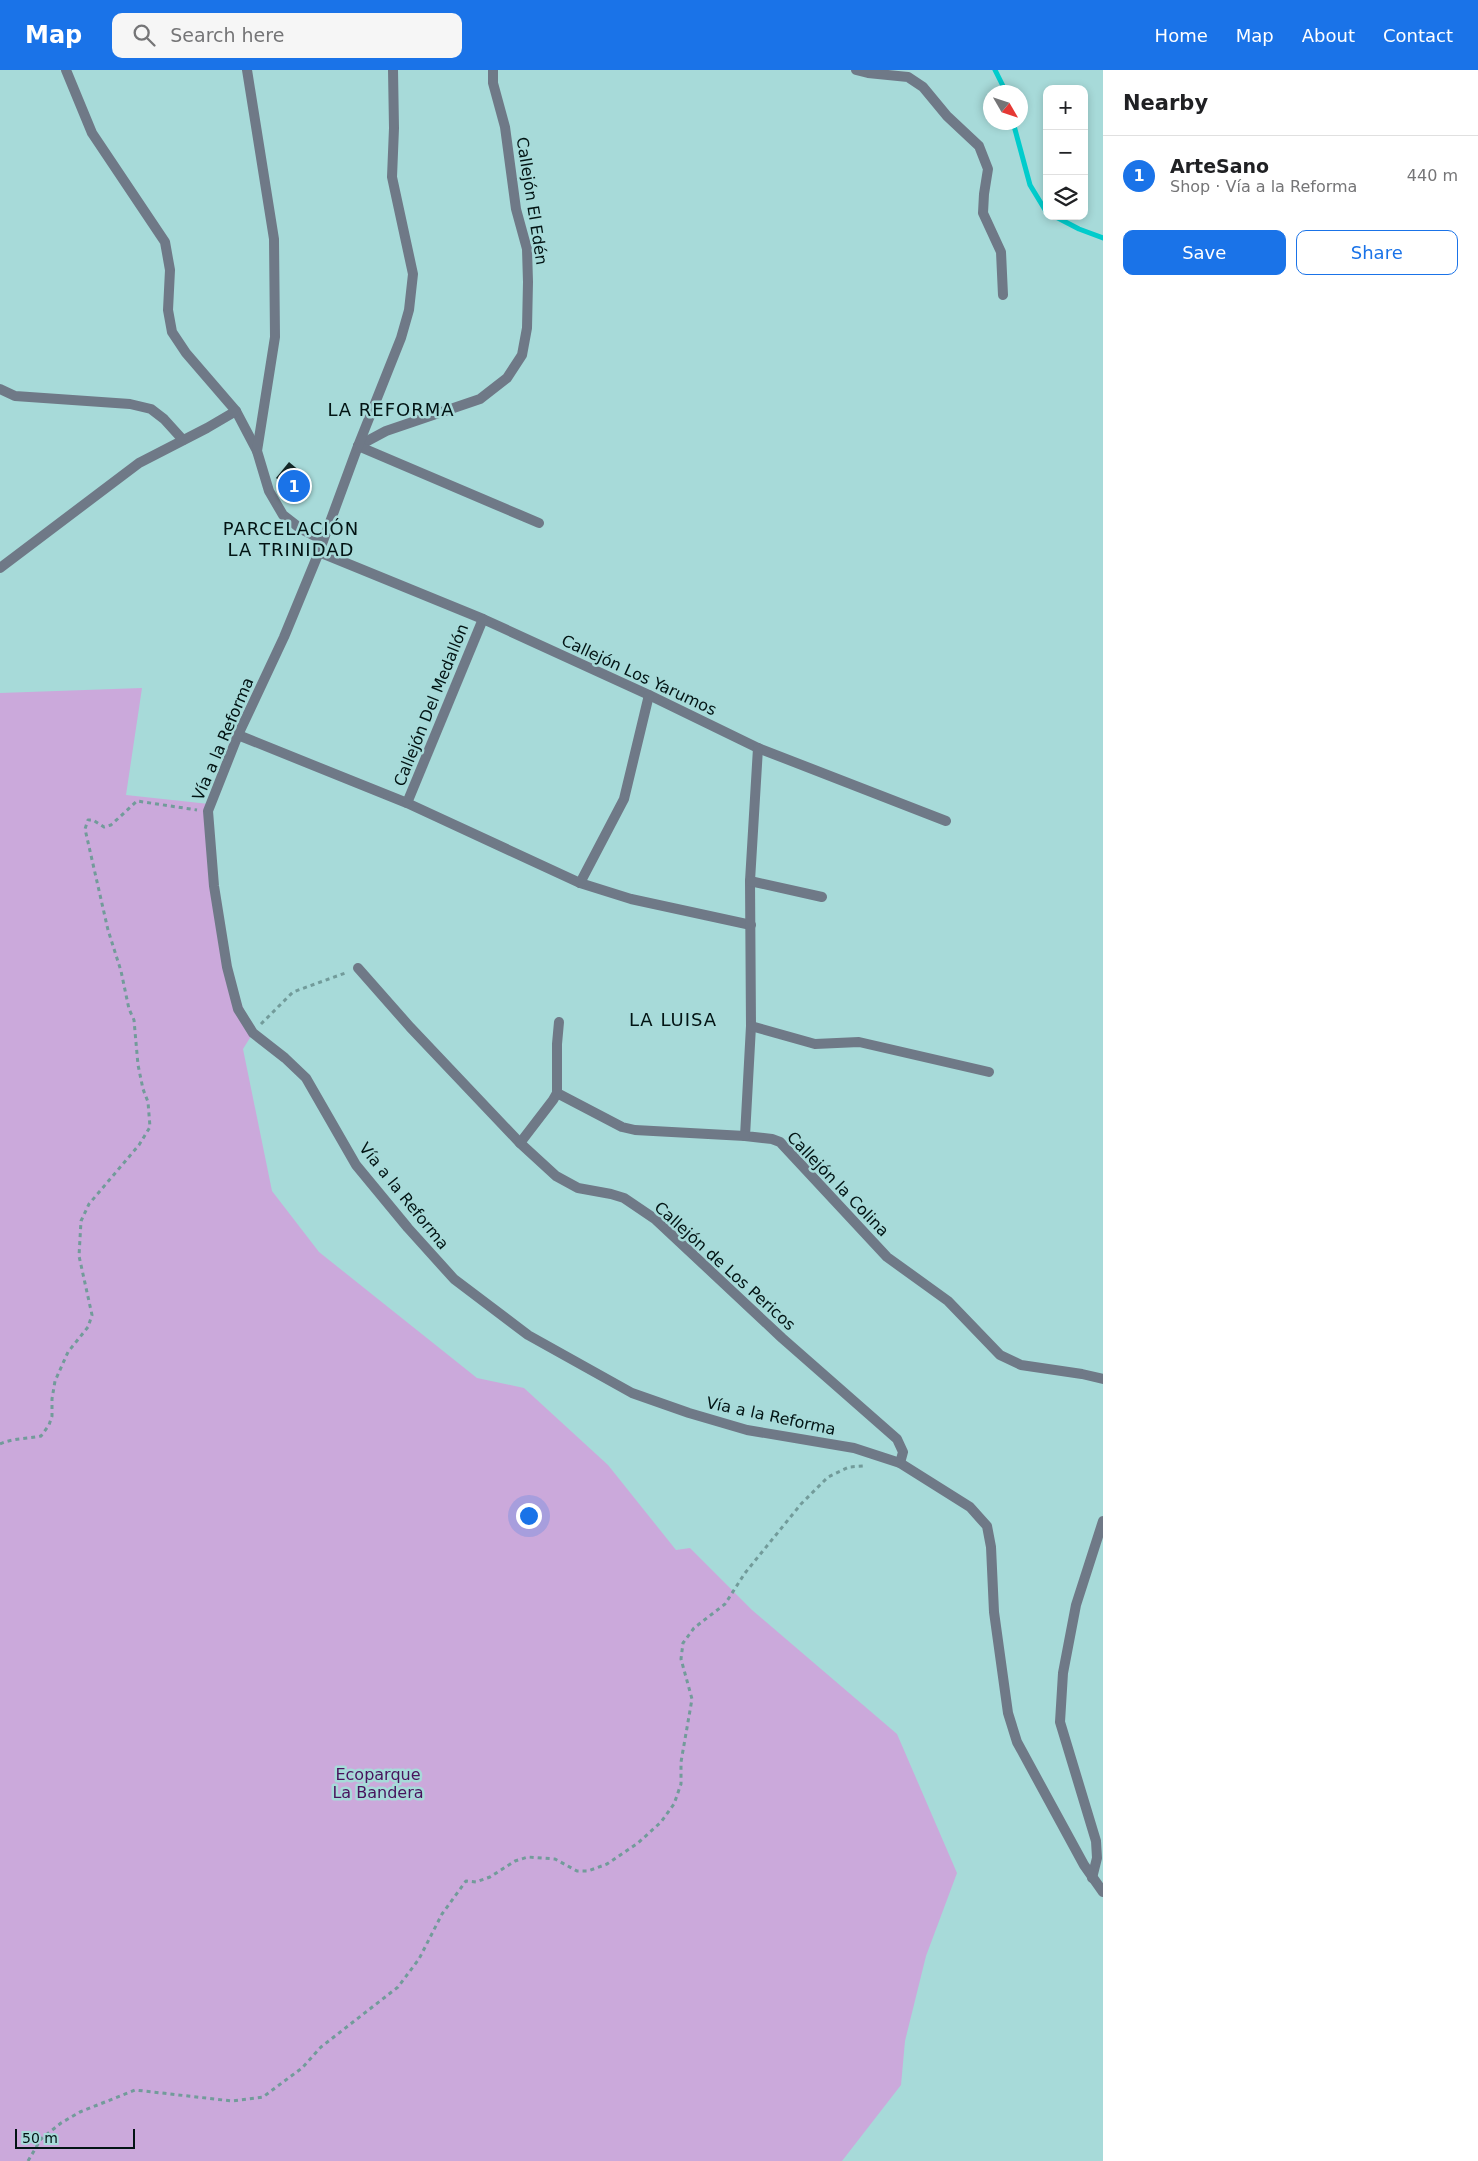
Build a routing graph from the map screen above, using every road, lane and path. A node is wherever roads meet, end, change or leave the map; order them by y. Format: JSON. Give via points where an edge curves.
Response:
{"nodes":[{"id":1,"x":66,"y":70,"type":"edge"},
{"id":2,"x":247,"y":70,"type":"edge"},
{"id":3,"x":393,"y":70,"type":"edge"},
{"id":4,"x":493,"y":70,"type":"edge"},
{"id":5,"x":856,"y":70,"type":"edge"},
{"id":6,"x":1003,"y":295,"type":"dead end"},
{"id":7,"x":0,"y":390,"type":"edge"},
{"id":8,"x":236,"y":411,"type":"junction"},
{"id":9,"x":183,"y":440,"type":"junction"},
{"id":10,"x":358,"y":446,"type":"junction"},
{"id":11,"x":257,"y":451,"type":"junction"},
{"id":12,"x":539,"y":523,"type":"dead end"},
{"id":13,"x":324,"y":540,"type":"junction"},
{"id":14,"x":319,"y":552,"type":"junction"},
{"id":15,"x":0,"y":568,"type":"edge"},
{"id":16,"x":482,"y":619,"type":"junction"},
{"id":17,"x":649,"y":695,"type":"junction"},
{"id":18,"x":238,"y":735,"type":"junction"},
{"id":19,"x":758,"y":748,"type":"junction"},
{"id":20,"x":407,"y":803,"type":"junction"},
{"id":21,"x":208,"y":811,"type":"junction"},
{"id":22,"x":946,"y":822,"type":"dead end"},
{"id":23,"x":750,"y":881,"type":"junction"},
{"id":24,"x":580,"y":882,"type":"junction"},
{"id":25,"x":822,"y":897,"type":"dead end"},
{"id":26,"x":751,"y":925,"type":"junction"},
{"id":27,"x":358,"y":968,"type":"joint"},
{"id":28,"x":559,"y":1022,"type":"dead end"},
{"id":29,"x":751,"y":1026,"type":"junction"},
{"id":30,"x":253,"y":1033,"type":"junction"},
{"id":31,"x":989,"y":1072,"type":"dead end"},
{"id":32,"x":557,"y":1093,"type":"junction"},
{"id":33,"x":745,"y":1136,"type":"junction"},
{"id":34,"x":520,"y":1142,"type":"junction"},
{"id":35,"x":1103,"y":1379,"type":"edge"},
{"id":36,"x":0,"y":1444,"type":"edge"},
{"id":37,"x":900,"y":1463,"type":"junction"},
{"id":38,"x":870,"y":1465,"type":"dead end"},
{"id":39,"x":1103,"y":1521,"type":"edge"},
{"id":40,"x":1092,"y":1878,"type":"junction"},
{"id":41,"x":1103,"y":1892,"type":"edge"},
{"id":42,"x":28,"y":2161,"type":"edge"}],
"edges":[{"from":1,"to":8,"type":"street","via":[[92,133],[165,242],[170,270],[168,310],[172,332]]},
{"from":2,"to":11,"type":"street","via":[[274,239],[275,337]]},
{"from":3,"to":10,"type":"street","name":"Vía a la Reforma","via":[[392,177],[413,274],[401,338]]},
{"from":4,"to":10,"type":"street","name":"Callejón El Edén","via":[[493,83],[505,127],[516,209],[526,249],[527,319],[522,355],[507,378],[480,399],[386,431]]},
{"from":5,"to":6,"type":"street","via":[[908,77],[923,87],[978,146],[988,169],[983,213],[1001,252]]},
{"from":7,"to":9,"type":"street","via":[[16,396],[130,404],[151,410]]},
{"from":8,"to":9,"type":"street"},
{"from":8,"to":11,"type":"street"},
{"from":9,"to":15,"type":"street","via":[[139,463]]},
{"from":10,"to":12,"type":"street"},
{"from":10,"to":13,"type":"street","name":"Vía a la Reforma"},
{"from":11,"to":13,"type":"street","via":[[269,491],[283,514]]},
{"from":13,"to":14,"type":"street","name":"Vía a la Reforma"},
{"from":14,"to":16,"type":"street","name":"Callejón Los Yarumos"},
{"from":14,"to":18,"type":"street","name":"Vía a la Reforma"},
{"from":16,"to":17,"type":"street","name":"Callejón Los Yarumos"},
{"from":16,"to":20,"type":"street","name":"Callejón Del Medallón"},
{"from":17,"to":19,"type":"street","name":"Callejón Los Yarumos"},
{"from":17,"to":24,"type":"street","via":[[624,799]]},
{"from":18,"to":20,"type":"street"},
{"from":18,"to":21,"type":"street","name":"Vía a la Reforma"},
{"from":19,"to":22,"type":"street","name":"Callejón Los Yarumos"},
{"from":19,"to":23,"type":"street"},
{"from":20,"to":24,"type":"street"},
{"from":21,"to":30,"type":"street","name":"Vía a la Reforma","via":[[214,886],[227,967],[238,1009]]},
{"from":21,"to":36,"type":"path","via":[[137,802],[111,825],[104,827],[88,820],[85,829],[108,930],[134,1020],[138,1065],[148,1102],[150,1127],[139,1146],[89,1204],[82,1221],[79,1256],[92,1315],[88,1327],[68,1352],[55,1381],[49,1425],[41,1436]]},
{"from":23,"to":25,"type":"street"},
{"from":23,"to":26,"type":"street"},
{"from":24,"to":26,"type":"street","via":[[631,899]]},
{"from":26,"to":29,"type":"street"},
{"from":27,"to":30,"type":"path","via":[[293,992]]},
{"from":27,"to":34,"type":"street","name":"Callejón de Los Pericos","via":[[410,1028]]},
{"from":28,"to":32,"type":"street"},
{"from":29,"to":31,"type":"street","via":[[815,1044],[859,1042]]},
{"from":29,"to":33,"type":"street"},
{"from":30,"to":37,"type":"street","name":"Vía a la Reforma","via":[[306,1078],[356,1165],[454,1279],[528,1335],[632,1393],[688,1414],[747,1430],[854,1448]]},
{"from":32,"to":33,"type":"street","name":"Callejón la Colina","via":[[622,1127],[635,1130]]},
{"from":32,"to":34,"type":"street"},
{"from":33,"to":35,"type":"street","name":"Callejón la Colina","via":[[780,1142],[887,1257],[948,1300],[1000,1355],[1021,1365]]},
{"from":34,"to":37,"type":"street","name":"Callejón de Los Pericos","via":[[556,1176],[578,1188],[624,1198],[655,1219],[782,1338],[897,1439],[903,1452]]},
{"from":37,"to":40,"type":"street","name":"Vía a la Reforma","via":[[970,1507],[987,1526],[994,1612],[1008,1713],[1017,1742]]},
{"from":38,"to":42,"type":"path","via":[[849,1468],[828,1477],[801,1504],[745,1573],[725,1604],[694,1628],[683,1643],[681,1659],[692,1699],[681,1762],[681,1784],[674,1804],[645,1837],[607,1864],[588,1871],[577,1871],[555,1859],[528,1857],[515,1861],[490,1877],[476,1882],[466,1881],[442,1914],[419,1959],[398,1987],[321,2047],[302,2068],[263,2096],[232,2101],[135,2090],[61,2123],[41,2139]]},
{"from":39,"to":40,"type":"street","via":[[1076,1605],[1063,1674],[1060,1722],[1096,1841],[1097,1858]]},
{"from":40,"to":41,"type":"street","name":"Vía a la Reforma"}]}
